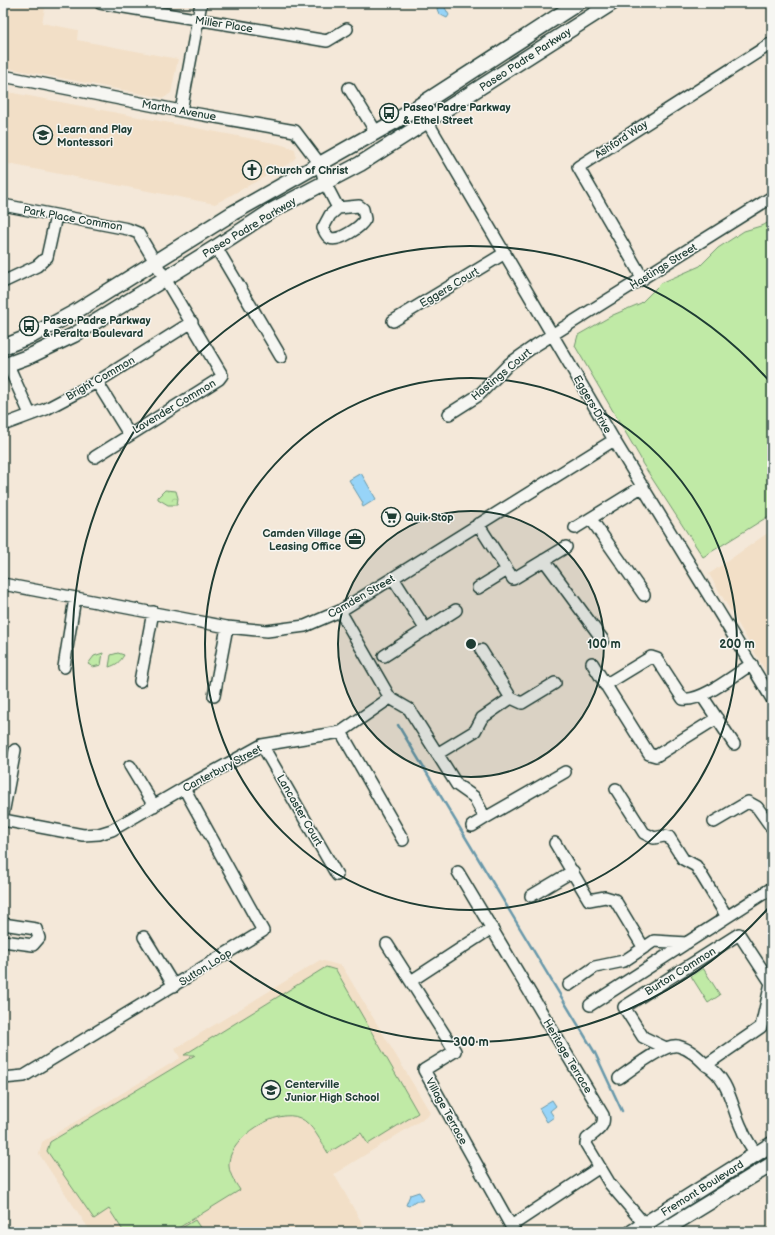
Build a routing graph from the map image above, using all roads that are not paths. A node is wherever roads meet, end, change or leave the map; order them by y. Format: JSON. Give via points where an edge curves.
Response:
{"nodes":[{"id":1,"x":100,"y":3,"type":"edge"},
{"id":2,"x":201,"y":3,"type":"edge"},
{"id":3,"x":578,"y":3,"type":"edge"},
{"id":4,"x":612,"y":3,"type":"edge"},
{"id":5,"x":595,"y":8,"type":"edge"},
{"id":6,"x":198,"y":20,"type":"junction"},
{"id":7,"x":347,"y":29,"type":"dead end"},
{"id":8,"x":772,"y":43,"type":"edge"},
{"id":9,"x":3,"y":76,"type":"edge"},
{"id":10,"x":349,"y":88,"type":"dead end"},
{"id":11,"x":422,"y":105,"type":"junction"},
{"id":12,"x":181,"y":111,"type":"junction"},
{"id":13,"x":427,"y":121,"type":"junction"},
{"id":14,"x":376,"y":132,"type":"junction"},
{"id":15,"x":320,"y":164,"type":"junction"},
{"id":16,"x":325,"y":183,"type":"junction"},
{"id":17,"x":772,"y":197,"type":"edge"},
{"id":18,"x":3,"y":205,"type":"edge"},
{"id":19,"x":338,"y":208,"type":"dead end"},
{"id":20,"x":56,"y":216,"type":"junction"},
{"id":21,"x":216,"y":247,"type":"junction"},
{"id":22,"x":505,"y":253,"type":"junction"},
{"id":23,"x":156,"y":261,"type":"junction"},
{"id":24,"x":165,"y":277,"type":"junction"},
{"id":25,"x":643,"y":279,"type":"junction"},
{"id":26,"x":3,"y":282,"type":"edge"},
{"id":27,"x":393,"y":321,"type":"dead end"},
{"id":28,"x":192,"y":322,"type":"junction"},
{"id":29,"x":553,"y":335,"type":"junction"},
{"id":30,"x":3,"y":347,"type":"edge"},
{"id":31,"x":280,"y":357,"type":"dead end"},
{"id":32,"x":6,"y":365,"type":"edge"},
{"id":33,"x":97,"y":382,"type":"junction"},
{"id":34,"x":30,"y":414,"type":"junction"},
{"id":35,"x":449,"y":414,"type":"dead end"},
{"id":36,"x":3,"y":425,"type":"edge"},
{"id":37,"x":129,"y":434,"type":"junction"},
{"id":38,"x":614,"y":440,"type":"junction"},
{"id":39,"x":95,"y":456,"type":"dead end"},
{"id":40,"x":644,"y":486,"type":"junction"},
{"id":41,"x":592,"y":519,"type":"junction"},
{"id":42,"x":478,"y":524,"type":"junction"},
{"id":43,"x":575,"y":528,"type":"dead end"},
{"id":44,"x":566,"y":547,"type":"dead end"},
{"id":45,"x":544,"y":560,"type":"junction"},
{"id":46,"x":507,"y":570,"type":"junction"},
{"id":47,"x":393,"y":578,"type":"junction"},
{"id":48,"x":3,"y":584,"type":"edge"},
{"id":49,"x":478,"y":588,"type":"dead end"},
{"id":50,"x":644,"y":595,"type":"dead end"},
{"id":51,"x":75,"y":598,"type":"junction"},
{"id":52,"x":456,"y":610,"type":"dead end"},
{"id":53,"x":340,"y":611,"type":"junction"},
{"id":54,"x":153,"y":612,"type":"junction"},
{"id":55,"x":227,"y":627,"type":"junction"},
{"id":56,"x":426,"y":630,"type":"junction"},
{"id":57,"x":603,"y":640,"type":"dead end"},
{"id":58,"x":481,"y":650,"type":"dead end"},
{"id":59,"x":384,"y":656,"type":"dead end"},
{"id":60,"x":592,"y":663,"type":"dead end"},
{"id":61,"x":752,"y":664,"type":"junction"},
{"id":62,"x":64,"y":667,"type":"dead end"},
{"id":63,"x":140,"y":681,"type":"dead end"},
{"id":64,"x":555,"y":683,"type":"dead end"},
{"id":65,"x":605,"y":685,"type":"junction"},
{"id":66,"x":214,"y":696,"type":"dead end"},
{"id":67,"x":702,"y":696,"type":"junction"},
{"id":68,"x":390,"y":698,"type":"junction"},
{"id":69,"x":511,"y":698,"type":"junction"},
{"id":70,"x":772,"y":699,"type":"edge"},
{"id":71,"x":717,"y":718,"type":"junction"},
{"id":72,"x":341,"y":732,"type":"junction"},
{"id":73,"x":734,"y":744,"type":"dead end"},
{"id":74,"x":262,"y":745,"type":"junction"},
{"id":75,"x":15,"y":750,"type":"dead end"},
{"id":76,"x":437,"y":754,"type":"junction"},
{"id":77,"x":130,"y":766,"type":"dead end"},
{"id":78,"x":565,"y":772,"type":"dead end"},
{"id":79,"x":184,"y":788,"type":"junction"},
{"id":80,"x":616,"y":789,"type":"dead end"},
{"id":81,"x":154,"y":806,"type":"junction"},
{"id":82,"x":3,"y":814,"type":"edge"},
{"id":83,"x":485,"y":818,"type":"junction"},
{"id":84,"x":3,"y":820,"type":"edge"},
{"id":85,"x":714,"y":822,"type":"dead end"},
{"id":86,"x":472,"y":826,"type":"dead end"},
{"id":87,"x":772,"y":828,"type":"edge"},
{"id":88,"x":403,"y":840,"type":"dead end"},
{"id":89,"x":555,"y":843,"type":"dead end"},
{"id":90,"x":573,"y":871,"type":"junction"},
{"id":91,"x":458,"y":872,"type":"dead end"},
{"id":92,"x":337,"y":875,"type":"dead end"},
{"id":93,"x":772,"y":888,"type":"edge"},
{"id":94,"x":531,"y":896,"type":"dead end"},
{"id":95,"x":727,"y":917,"type":"junction"},
{"id":96,"x":3,"y":924,"type":"edge"},
{"id":97,"x":492,"y":928,"type":"junction"},
{"id":98,"x":144,"y":937,"type":"dead end"},
{"id":99,"x":3,"y":941,"type":"edge"},
{"id":100,"x":687,"y":943,"type":"junction"},
{"id":101,"x":387,"y":944,"type":"dead end"},
{"id":102,"x":647,"y":946,"type":"junction"},
{"id":103,"x":411,"y":981,"type":"junction"},
{"id":104,"x":772,"y":982,"type":"edge"},
{"id":105,"x":568,"y":985,"type":"dead end"},
{"id":106,"x":174,"y":986,"type":"junction"},
{"id":107,"x":590,"y":1005,"type":"dead end"},
{"id":108,"x":666,"y":1048,"type":"junction"},
{"id":109,"x":706,"y":1066,"type":"junction"},
{"id":110,"x":3,"y":1078,"type":"edge"},
{"id":111,"x":619,"y":1078,"type":"dead end"},
{"id":112,"x":772,"y":1144,"type":"edge"},
{"id":113,"x":756,"y":1154,"type":"junction"},
{"id":114,"x":772,"y":1164,"type":"edge"},
{"id":115,"x":600,"y":1167,"type":"junction"},
{"id":116,"x":512,"y":1229,"type":"edge"},
{"id":117,"x":642,"y":1230,"type":"edge"},
{"id":118,"x":661,"y":1232,"type":"edge"}],
"edges":[{"from":1,"to":6,"type":"street","name":"Miller Place"},
{"from":2,"to":6,"type":"street"},
{"from":3,"to":11,"type":"main road","name":"Paseo Padre Parkway"},
{"from":4,"to":5,"type":"main road","name":"Paseo Padre Parkway"},
{"from":5,"to":13,"type":"main road","name":"Paseo Padre Parkway"},
{"from":6,"to":7,"type":"street","name":"Miller Place","via":[[327,41]]},
{"from":6,"to":12,"type":"street"},
{"from":8,"to":25,"type":"street","name":"Ashford Way","via":[[578,167]]},
{"from":9,"to":12,"type":"street","name":"Martha Avenue"},
{"from":10,"to":14,"type":"street"},
{"from":11,"to":13,"type":"street","name":"Eggers Drive"},
{"from":11,"to":14,"type":"main road","name":"Paseo Padre Parkway"},
{"from":12,"to":15,"type":"street","name":"Martha Avenue","via":[[295,130]]},
{"from":13,"to":16,"type":"main road","name":"Paseo Padre Parkway"},
{"from":13,"to":22,"type":"street","name":"Eggers Drive"},
{"from":14,"to":15,"type":"main road","name":"Paseo Padre Parkway"},
{"from":15,"to":16,"type":"street","name":"Martha Avenue"},
{"from":15,"to":23,"type":"main road","name":"Paseo Padre Parkway"},
{"from":16,"to":19,"type":"street","name":"Martha Avenue"},
{"from":16,"to":21,"type":"main road","name":"Paseo Padre Parkway","via":[[271,210]]},
{"from":17,"to":25,"type":"street","name":"Hastings Street"},
{"from":18,"to":20,"type":"street","name":"Park Place Common"},
{"from":20,"to":23,"type":"street","name":"Park Place Common","via":[[133,231],[138,234]]},
{"from":20,"to":26,"type":"street","via":[[47,257],[37,266]]},
{"from":21,"to":24,"type":"main road","name":"Paseo Padre Parkway"},
{"from":21,"to":31,"type":"street"},
{"from":22,"to":27,"type":"street","name":"Eggers Court"},
{"from":22,"to":29,"type":"street","name":"Eggers Drive"},
{"from":23,"to":24,"type":"street","name":"Park Place Common"},
{"from":23,"to":30,"type":"main road","name":"Paseo Padre Parkway","via":[[52,325]]},
{"from":24,"to":28,"type":"street","name":"Park Place Common"},
{"from":24,"to":32,"type":"main road","name":"Paseo Padre Parkway","via":[[74,335]]},
{"from":25,"to":29,"type":"street","name":"Hastings Street"},
{"from":28,"to":33,"type":"street","name":"Bright Common"},
{"from":28,"to":37,"type":"street","name":"Lavender Common","via":[[222,375]]},
{"from":29,"to":35,"type":"street","name":"Hastings Court","via":[[509,364],[479,395]]},
{"from":29,"to":38,"type":"street","name":"Eggers Drive"},
{"from":32,"to":34,"type":"street"},
{"from":33,"to":34,"type":"street","name":"Bright Common","via":[[46,409]]},
{"from":33,"to":37,"type":"street"},
{"from":34,"to":36,"type":"street","name":"Bright Common"},
{"from":37,"to":39,"type":"street","name":"Lavender Common"},
{"from":38,"to":40,"type":"street","name":"Eggers Drive"},
{"from":38,"to":42,"type":"street","name":"Camden Street"},
{"from":40,"to":41,"type":"street"},
{"from":40,"to":61,"type":"street","name":"Eggers Drive"},
{"from":41,"to":43,"type":"street"},
{"from":41,"to":50,"type":"street"},
{"from":42,"to":46,"type":"street"},
{"from":42,"to":47,"type":"street","name":"Camden Street"},
{"from":44,"to":45,"type":"street"},
{"from":45,"to":46,"type":"street","via":[[513,579]]},
{"from":45,"to":57,"type":"street"},
{"from":46,"to":49,"type":"street"},
{"from":47,"to":53,"type":"street","name":"Camden Street"},
{"from":47,"to":56,"type":"street"},
{"from":48,"to":51,"type":"street","name":"Camden Street"},
{"from":51,"to":54,"type":"street","name":"Camden Street"},
{"from":51,"to":62,"type":"street"},
{"from":52,"to":56,"type":"street"},
{"from":53,"to":55,"type":"street","name":"Camden Street","via":[[305,626],[267,631]]},
{"from":53,"to":68,"type":"street"},
{"from":54,"to":55,"type":"street","name":"Camden Street"},
{"from":54,"to":63,"type":"street"},
{"from":55,"to":66,"type":"street"},
{"from":56,"to":59,"type":"street"},
{"from":58,"to":69,"type":"street"},
{"from":60,"to":65,"type":"street"},
{"from":61,"to":67,"type":"street"},
{"from":61,"to":70,"type":"street","name":"Eggers Drive"},
{"from":64,"to":69,"type":"street","via":[[522,703]]},
{"from":65,"to":67,"type":"street","via":[[651,657],[657,659],[682,699],[690,700]]},
{"from":65,"to":71,"type":"street","via":[[649,754],[656,756]]},
{"from":67,"to":71,"type":"street"},
{"from":68,"to":72,"type":"street","name":"Canterbury Street"},
{"from":68,"to":76,"type":"street","via":[[409,709]]},
{"from":69,"to":76,"type":"street","via":[[482,718],[475,731]]},
{"from":71,"to":73,"type":"street"},
{"from":72,"to":74,"type":"street","name":"Canterbury Street"},
{"from":72,"to":88,"type":"street"},
{"from":74,"to":79,"type":"street","name":"Canterbury Street"},
{"from":74,"to":92,"type":"street","name":"Lancaster Court"},
{"from":75,"to":82,"type":"street"},
{"from":76,"to":83,"type":"street","via":[[457,785],[474,797]]},
{"from":77,"to":81,"type":"street"},
{"from":78,"to":83,"type":"street"},
{"from":79,"to":81,"type":"street","name":"Canterbury Street"},
{"from":79,"to":106,"type":"street","name":"Sutton Loop","via":[[263,931]]},
{"from":80,"to":95,"type":"street","via":[[644,833],[654,838],[669,837],[683,859],[696,866]]},
{"from":81,"to":84,"type":"street","name":"Canterbury Street","via":[[112,830],[98,834],[83,835]]},
{"from":83,"to":86,"type":"street"},
{"from":85,"to":87,"type":"street","via":[[748,802],[757,807]]},
{"from":89,"to":90,"type":"street"},
{"from":90,"to":94,"type":"street"},
{"from":90,"to":102,"type":"street","via":[[589,900],[605,897],[615,900],[642,945]]},
{"from":91,"to":97,"type":"street","name":"Heritage Terrace"},
{"from":93,"to":95,"type":"street"},
{"from":95,"to":100,"type":"street"},
{"from":96,"to":99,"type":"street","via":[[36,929],[39,938],[33,945]]},
{"from":97,"to":103,"type":"street"},
{"from":97,"to":115,"type":"street","name":"Heritage Terrace","via":[[603,1115],[603,1126],[587,1139],[586,1144]]},
{"from":98,"to":106,"type":"street"},
{"from":100,"to":102,"type":"street","via":[[654,941]]},
{"from":100,"to":107,"type":"street"},
{"from":101,"to":103,"type":"street","name":"Village Terrace"},
{"from":102,"to":105,"type":"street","via":[[624,961],[596,967]]},
{"from":103,"to":116,"type":"street","name":"Village Terrace","via":[[455,1051],[424,1070]]},
{"from":104,"to":108,"type":"street","name":"Burton Common","via":[[738,934],[624,1007],[643,1037]]},
{"from":104,"to":109,"type":"street","name":"Burton Common","via":[[761,1027]]},
{"from":106,"to":110,"type":"street","name":"Sutton Loop","via":[[24,1076]]},
{"from":108,"to":109,"type":"street","name":"Burton Common","via":[[677,1046],[693,1053]]},
{"from":108,"to":111,"type":"street"},
{"from":109,"to":113,"type":"street","name":"Burton Common","via":[[713,1070],[729,1092],[741,1129]]},
{"from":112,"to":113,"type":"main road","name":"Fremont Boulevard"},
{"from":113,"to":117,"type":"main road","name":"Fremont Boulevard"},
{"from":114,"to":118,"type":"main road","name":"Fremont Boulevard"},
{"from":115,"to":116,"type":"street"},
{"from":115,"to":117,"type":"street","name":"Heritage Terrace"}]}
